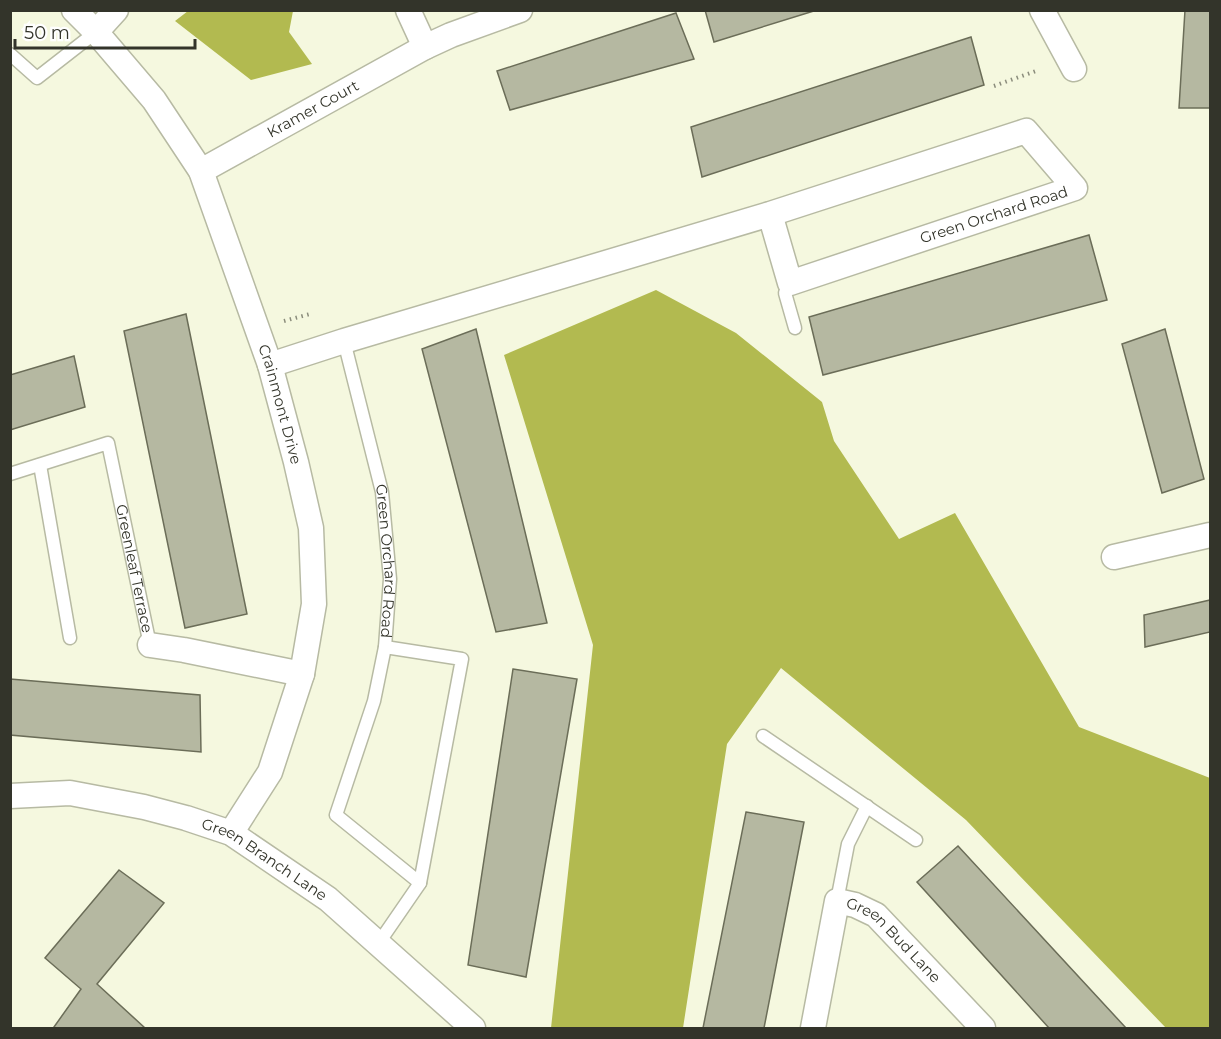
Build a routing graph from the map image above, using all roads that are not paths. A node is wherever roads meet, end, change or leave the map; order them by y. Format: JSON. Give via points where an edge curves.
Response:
{"nodes":[{"id":1,"x":74,"y":10,"type":"edge"},
{"id":2,"x":116,"y":10,"type":"edge"},
{"id":3,"x":408,"y":10,"type":"edge"},
{"id":4,"x":520,"y":10,"type":"edge"},
{"id":5,"x":1042,"y":10,"type":"edge"},
{"id":6,"x":96,"y":32,"type":"junction"},
{"id":7,"x":425,"y":47,"type":"junction"},
{"id":8,"x":10,"y":54,"type":"edge"},
{"id":9,"x":1074,"y":69,"type":"dead end"},
{"id":10,"x":201,"y":171,"type":"junction"},
{"id":11,"x":770,"y":214,"type":"junction"},
{"id":12,"x":790,"y":282,"type":"junction"},
{"id":13,"x":795,"y":328,"type":"dead end"},
{"id":14,"x":344,"y":341,"type":"junction"},
{"id":15,"x":270,"y":365,"type":"junction"},
{"id":16,"x":40,"y":465,"type":"junction"},
{"id":17,"x":10,"y":474,"type":"edge"},
{"id":18,"x":1210,"y":535,"type":"edge"},
{"id":19,"x":1114,"y":557,"type":"dead end"},
{"id":20,"x":70,"y":638,"type":"dead end"},
{"id":21,"x":150,"y":645,"type":"joint"},
{"id":22,"x":385,"y":647,"type":"junction"},
{"id":23,"x":302,"y":674,"type":"junction"},
{"id":24,"x":763,"y":736,"type":"dead end"},
{"id":25,"x":10,"y":796,"type":"edge"},
{"id":26,"x":867,"y":806,"type":"junction"},
{"id":27,"x":231,"y":833,"type":"junction"},
{"id":28,"x":916,"y":840,"type":"dead end"},
{"id":29,"x":420,"y":883,"type":"junction"},
{"id":30,"x":837,"y":901,"type":"junction"},
{"id":31,"x":378,"y":944,"type":"junction"},
{"id":32,"x":473,"y":1029,"type":"edge"},
{"id":33,"x":813,"y":1029,"type":"edge"},
{"id":34,"x":982,"y":1029,"type":"edge"}],
"edges":[{"from":1,"to":6,"type":"street","name":"Crainmont Drive"},
{"from":2,"to":6,"type":"street"},
{"from":3,"to":7,"type":"street"},
{"from":4,"to":7,"type":"street","name":"Kramer Court"},
{"from":5,"to":9,"type":"street"},
{"from":6,"to":8,"type":"lane","via":[[37,78]]},
{"from":6,"to":10,"type":"street","name":"Crainmont Drive","via":[[154,100]]},
{"from":7,"to":10,"type":"street","name":"Kramer Court"},
{"from":10,"to":15,"type":"street","name":"Crainmont Drive"},
{"from":11,"to":12,"type":"street"},
{"from":11,"to":12,"type":"street","name":"Green Orchard Road","via":[[1026,131],[1075,188]]},
{"from":11,"to":14,"type":"street","name":"Green Orchard Road"},
{"from":12,"to":13,"type":"lane","via":[[785,293]]},
{"from":14,"to":15,"type":"street","name":"Green Orchard Road"},
{"from":14,"to":22,"type":"lane","name":"Green Orchard Road","via":[[382,492],[390,579]]},
{"from":15,"to":23,"type":"street","name":"Crainmont Drive","via":[[311,528],[314,604]]},
{"from":16,"to":17,"type":"lane","name":"Greenleaf Terrace"},
{"from":16,"to":20,"type":"lane"},
{"from":16,"to":21,"type":"lane","name":"Greenleaf Terrace","via":[[108,443]]},
{"from":18,"to":19,"type":"street"},
{"from":21,"to":23,"type":"street","name":"Greenleaf Terrace"},
{"from":22,"to":29,"type":"lane","name":"Green Orchard Road","via":[[374,701],[336,814]]},
{"from":22,"to":29,"type":"lane","via":[[462,659]]},
{"from":23,"to":27,"type":"street","name":"Crainmont Drive","via":[[270,772]]},
{"from":24,"to":26,"type":"lane"},
{"from":25,"to":27,"type":"street","name":"Green Branch Lane","via":[[70,793],[144,807]]},
{"from":26,"to":28,"type":"lane"},
{"from":26,"to":30,"type":"lane","via":[[848,844]]},
{"from":27,"to":31,"type":"street","name":"Green Branch Lane","via":[[328,899]]},
{"from":29,"to":31,"type":"lane"},
{"from":30,"to":33,"type":"street","name":"Green Bud Lane"},
{"from":30,"to":34,"type":"street","name":"Green Bud Lane","via":[[876,915]]},
{"from":31,"to":32,"type":"street","name":"Green Branch Lane"}]}
